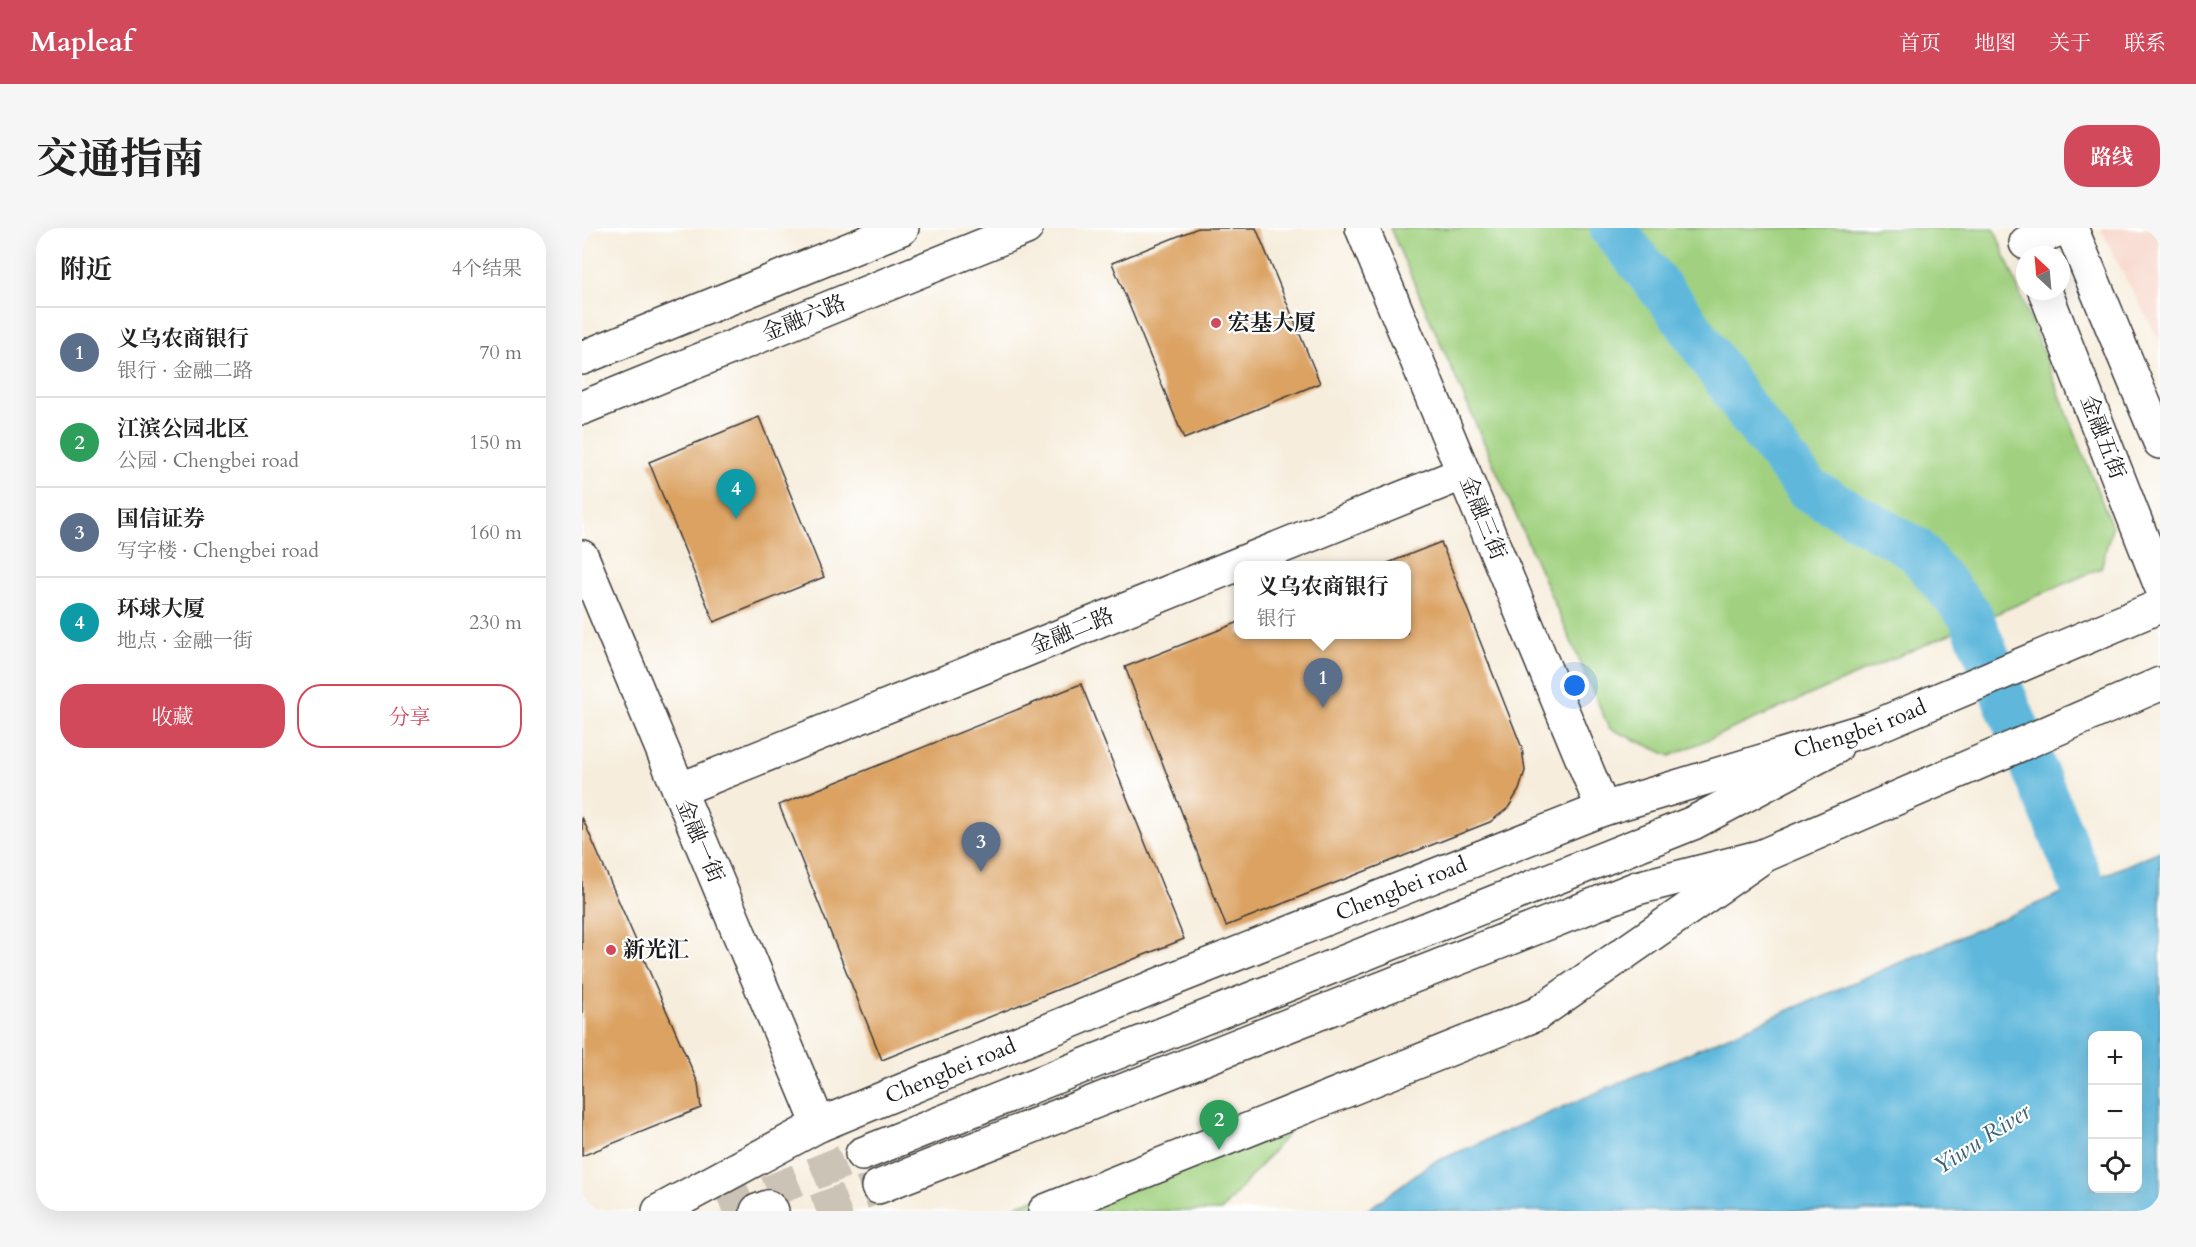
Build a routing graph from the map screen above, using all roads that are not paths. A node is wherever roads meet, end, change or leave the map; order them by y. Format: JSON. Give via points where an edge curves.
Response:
{"nodes":[{"id":1,"x":902,"y":228,"type":"edge"},
{"id":2,"x":1026,"y":228,"type":"edge"},
{"id":3,"x":1362,"y":228,"type":"edge"},
{"id":4,"x":2062,"y":228,"type":"edge"},
{"id":5,"x":2071,"y":228,"type":"edge"},
{"id":6,"x":2026,"y":242,"type":"edge"},
{"id":7,"x":2049,"y":300,"type":"edge"},
{"id":8,"x":582,"y":358,"type":"edge"},
{"id":9,"x":582,"y":408,"type":"edge"},
{"id":10,"x":2160,"y":442,"type":"edge"},
{"id":11,"x":1464,"y":473,"type":"junction"},
{"id":12,"x":582,"y":557,"type":"edge"},
{"id":13,"x":1246,"y":561,"type":"edge"},
{"id":14,"x":1234,"y":566,"type":"edge"},
{"id":15,"x":2160,"y":584,"type":"edge"},
{"id":16,"x":2160,"y":606,"type":"edge"},
{"id":17,"x":2160,"y":684,"type":"edge"},
{"id":18,"x":1872,"y":728,"type":"junction"},
{"id":19,"x":679,"y":790,"type":"junction"},
{"id":20,"x":1603,"y":809,"type":"junction"},
{"id":21,"x":1765,"y":855,"type":"junction"},
{"id":22,"x":819,"y":1125,"type":"junction"},
{"id":23,"x":862,"y":1154,"type":"tunnel mouth"},
{"id":24,"x":878,"y":1187,"type":"tunnel mouth"},
{"id":25,"x":659,"y":1211,"type":"edge"},
{"id":26,"x":757,"y":1211,"type":"edge"},
{"id":27,"x":772,"y":1211,"type":"edge"},
{"id":28,"x":1045,"y":1211,"type":"edge"}],
"edges":[{"from":1,"to":8,"type":"main road","name":"金融六路"},
{"from":2,"to":9,"type":"main road","name":"金融六路"},
{"from":3,"to":11,"type":"main road","name":"金融三街"},
{"from":4,"to":6,"type":"main road"},
{"from":5,"to":10,"type":"main road"},
{"from":7,"to":15,"type":"main road","name":"金融五街"},
{"from":11,"to":13,"type":"main road","name":"金融二路"},
{"from":11,"to":20,"type":"main road","name":"金融三街"},
{"from":12,"to":19,"type":"main road","name":"金融一街"},
{"from":14,"to":19,"type":"main road","name":"金融二路"},
{"from":16,"to":18,"type":"main road","name":"Chengbei road"},
{"from":17,"to":21,"type":"main road"},
{"from":18,"to":20,"type":"main road","name":"Chengbei road"},
{"from":18,"to":23,"type":"main road","via":[[1693,823]]},
{"from":19,"to":22,"type":"main road","name":"金融一街"},
{"from":20,"to":22,"type":"main road","name":"Chengbei road"},
{"from":21,"to":24,"type":"main road","via":[[1637,888]]},
{"from":21,"to":28,"type":"main road","via":[[1536,1014]]},
{"from":22,"to":25,"type":"main road","name":"Chengbei road"},
{"from":26,"to":27,"type":"main road","via":[[768,1207]]}]}
